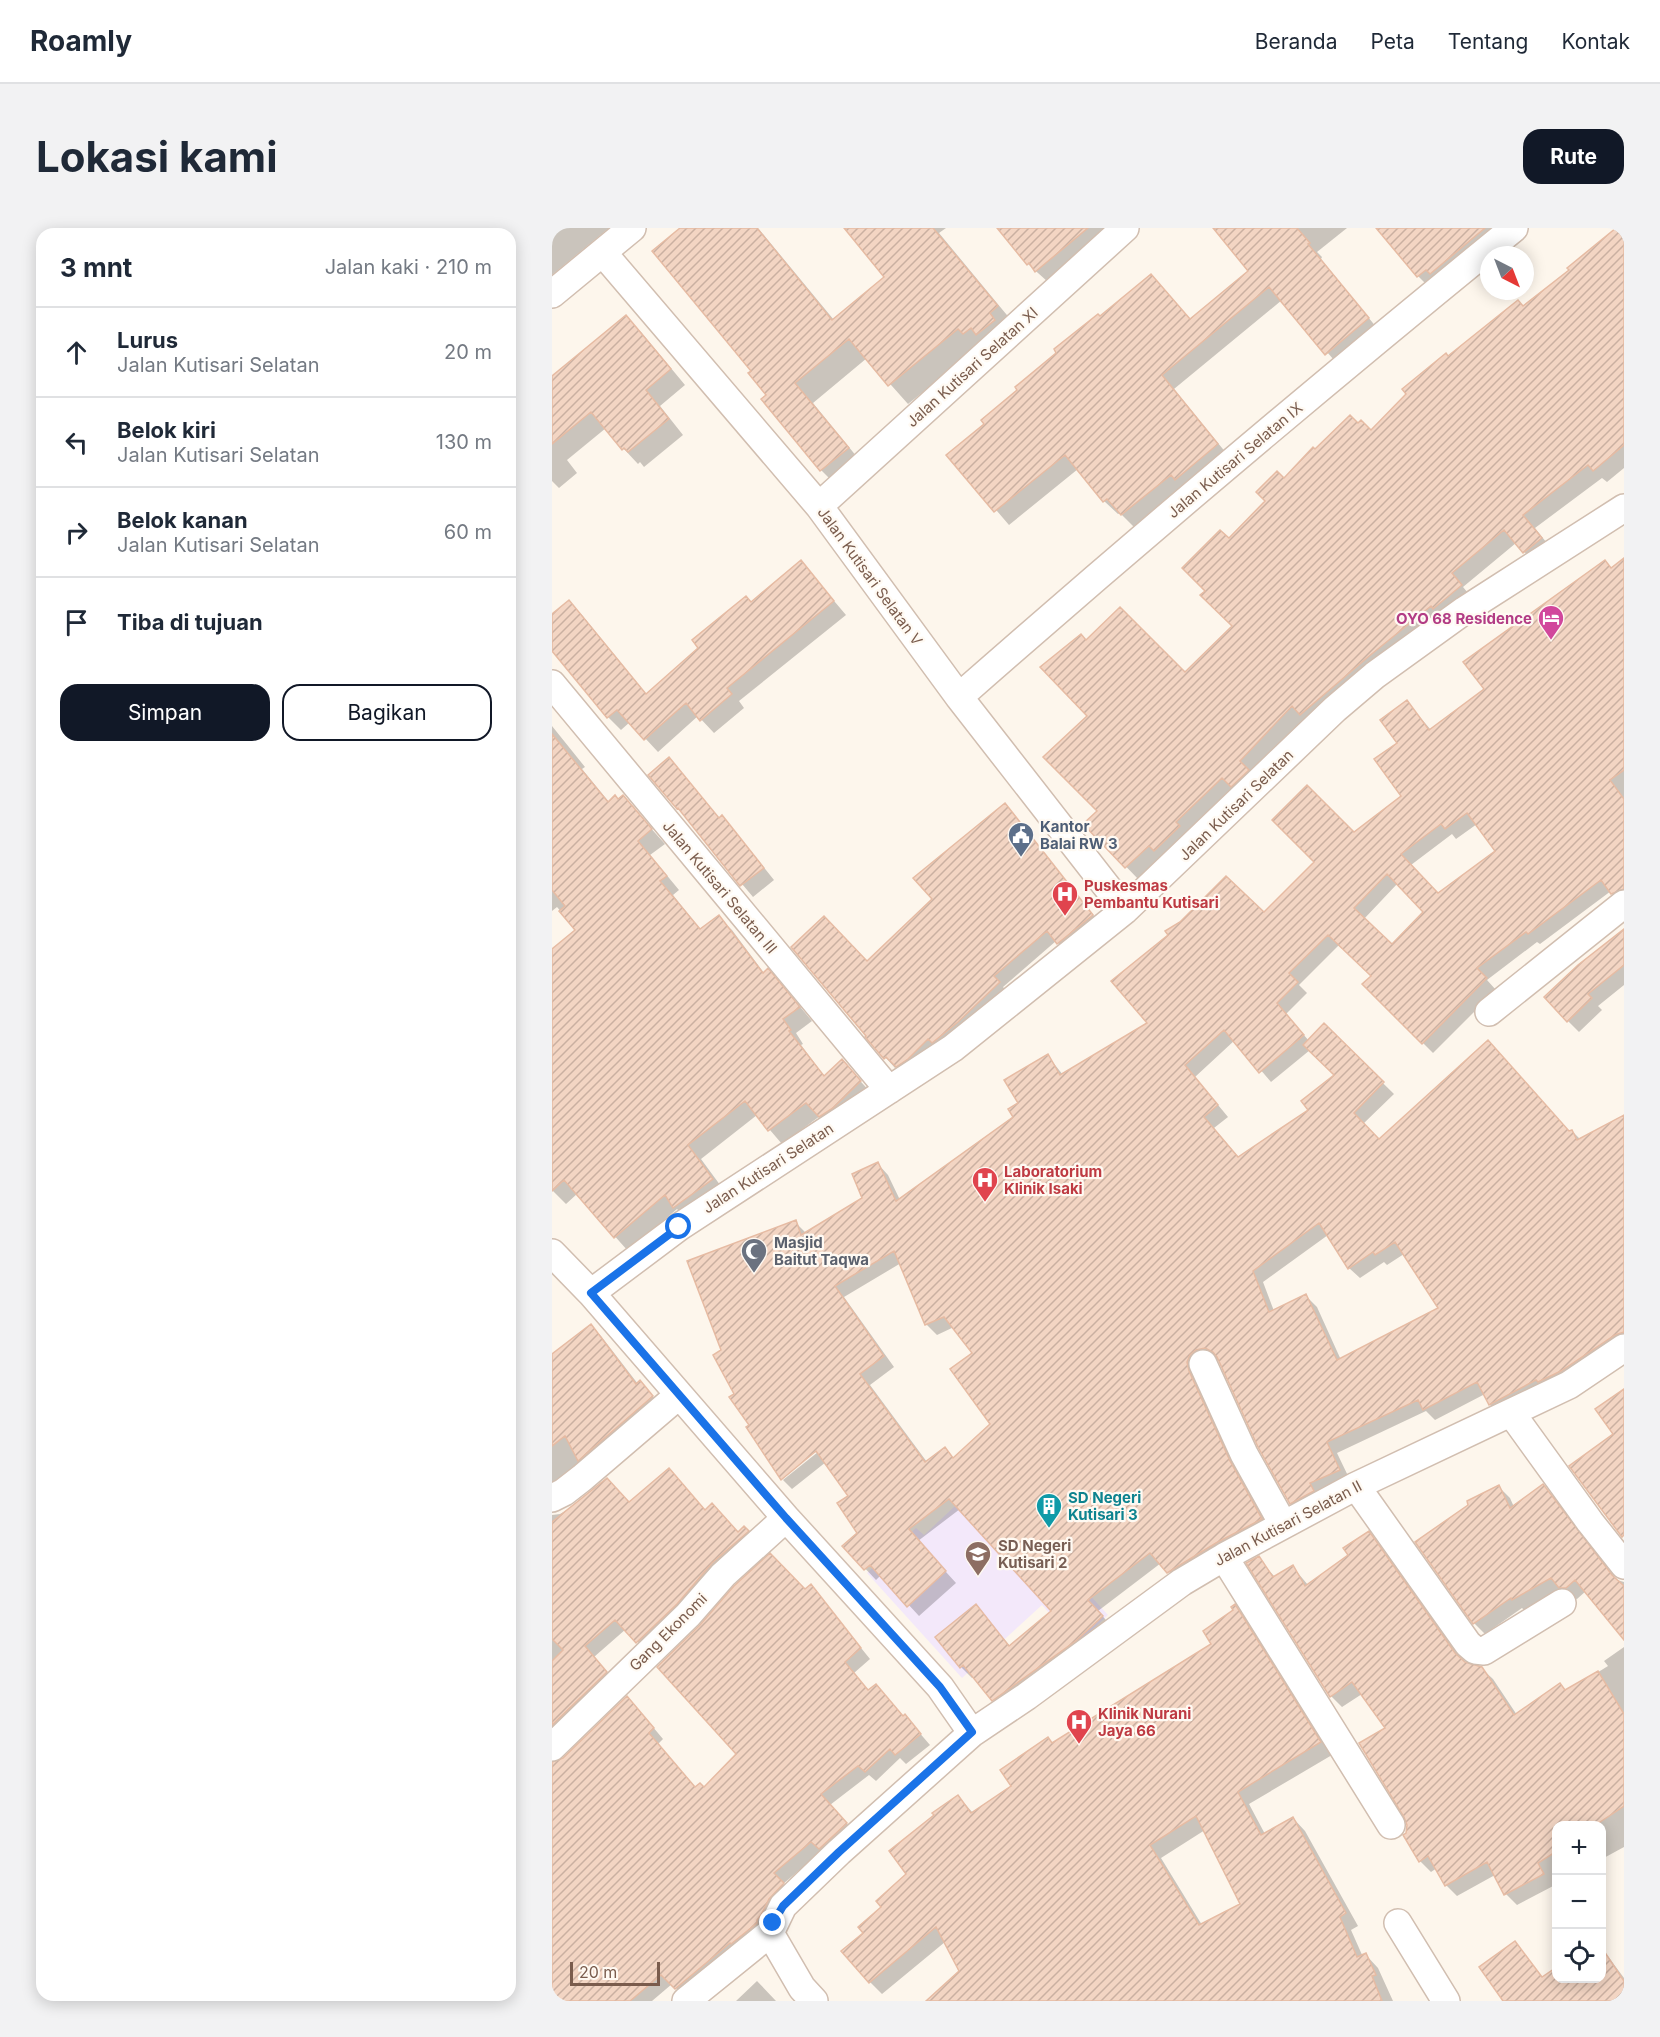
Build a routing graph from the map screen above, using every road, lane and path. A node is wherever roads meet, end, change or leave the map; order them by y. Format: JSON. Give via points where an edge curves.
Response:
{"nodes":[{"id":1,"x":632,"y":228,"type":"edge"},
{"id":2,"x":1125,"y":228,"type":"edge"},
{"id":3,"x":1514,"y":228,"type":"edge"},
{"id":4,"x":603,"y":253,"type":"junction"},
{"id":5,"x":552,"y":294,"type":"edge"},
{"id":6,"x":819,"y":506,"type":"junction"},
{"id":7,"x":1624,"y":508,"type":"edge"},
{"id":8,"x":552,"y":684,"type":"edge"},
{"id":9,"x":959,"y":697,"type":"junction"},
{"id":10,"x":1624,"y":904,"type":"edge"},
{"id":11,"x":1125,"y":910,"type":"junction"},
{"id":12,"x":1489,"y":1012,"type":"dead end"},
{"id":13,"x":889,"y":1090,"type":"junction"},
{"id":14,"x":552,"y":1253,"type":"edge"},
{"id":15,"x":591,"y":1293,"type":"junction"},
{"id":16,"x":1624,"y":1348,"type":"edge"},
{"id":17,"x":1203,"y":1364,"type":"dead end"},
{"id":18,"x":679,"y":1395,"type":"junction"},
{"id":19,"x":1512,"y":1413,"type":"junction"},
{"id":20,"x":1356,"y":1486,"type":"junction"},
{"id":21,"x":552,"y":1498,"type":"edge"},
{"id":22,"x":786,"y":1518,"type":"junction"},
{"id":23,"x":1282,"y":1524,"type":"junction"},
{"id":24,"x":1224,"y":1557,"type":"junction"},
{"id":25,"x":1624,"y":1565,"type":"edge"},
{"id":26,"x":1562,"y":1603,"type":"dead end"},
{"id":27,"x":972,"y":1732,"type":"junction"},
{"id":28,"x":552,"y":1747,"type":"edge"},
{"id":29,"x":1391,"y":1825,"type":"dead end"},
{"id":30,"x":1398,"y":1923,"type":"dead end"},
{"id":31,"x":770,"y":1933,"type":"junction"},
{"id":32,"x":687,"y":2001,"type":"edge"},
{"id":33,"x":814,"y":2001,"type":"edge"},
{"id":34,"x":1446,"y":2001,"type":"edge"}],
"edges":[{"from":1,"to":4,"type":"street"},
{"from":2,"to":6,"type":"street","name":"Jalan Kutisari Selatan XI"},
{"from":3,"to":9,"type":"street","name":"Jalan Kutisari Selatan IX","via":[[1333,376]]},
{"from":4,"to":5,"type":"street"},
{"from":4,"to":6,"type":"street","name":"Jalan Kutisari Selatan V"},
{"from":6,"to":9,"type":"street","name":"Jalan Kutisari Selatan V"},
{"from":7,"to":11,"type":"street","name":"Jalan Kutisari Selatan","via":[[1465,610],[1375,675]]},
{"from":8,"to":13,"type":"street","name":"Jalan Kutisari Selatan III"},
{"from":9,"to":11,"type":"street","name":"Jalan Kutisari Selatan V"},
{"from":10,"to":12,"type":"street"},
{"from":11,"to":13,"type":"street","name":"Jalan Kutisari Selatan","via":[[953,1048]]},
{"from":13,"to":15,"type":"street","name":"Jalan Kutisari Selatan","via":[[679,1227]]},
{"from":14,"to":15,"type":"street"},
{"from":15,"to":18,"type":"street"},
{"from":16,"to":19,"type":"street","name":"Jalan Kutisari Selatan II","via":[[1569,1385]]},
{"from":17,"to":23,"type":"street","via":[[1244,1454]]},
{"from":18,"to":21,"type":"street","via":[[582,1478]]},
{"from":18,"to":22,"type":"street"},
{"from":19,"to":20,"type":"street","name":"Jalan Kutisari Selatan II"},
{"from":19,"to":25,"type":"street"},
{"from":20,"to":23,"type":"street","name":"Jalan Kutisari Selatan II"},
{"from":20,"to":26,"type":"street","via":[[1475,1650],[1484,1651]]},
{"from":22,"to":27,"type":"street","via":[[940,1687]]},
{"from":22,"to":28,"type":"street","name":"Gang Ekonomi","via":[[723,1575],[688,1615]]},
{"from":23,"to":24,"type":"street","name":"Jalan Kutisari Selatan II"},
{"from":24,"to":27,"type":"street","name":"Jalan Kutisari Selatan II","via":[[1182,1582]]},
{"from":24,"to":29,"type":"street"},
{"from":27,"to":31,"type":"street","via":[[783,1906]]},
{"from":30,"to":34,"type":"street"},
{"from":31,"to":32,"type":"street"},
{"from":31,"to":33,"type":"street","via":[[802,1988]]}]}
